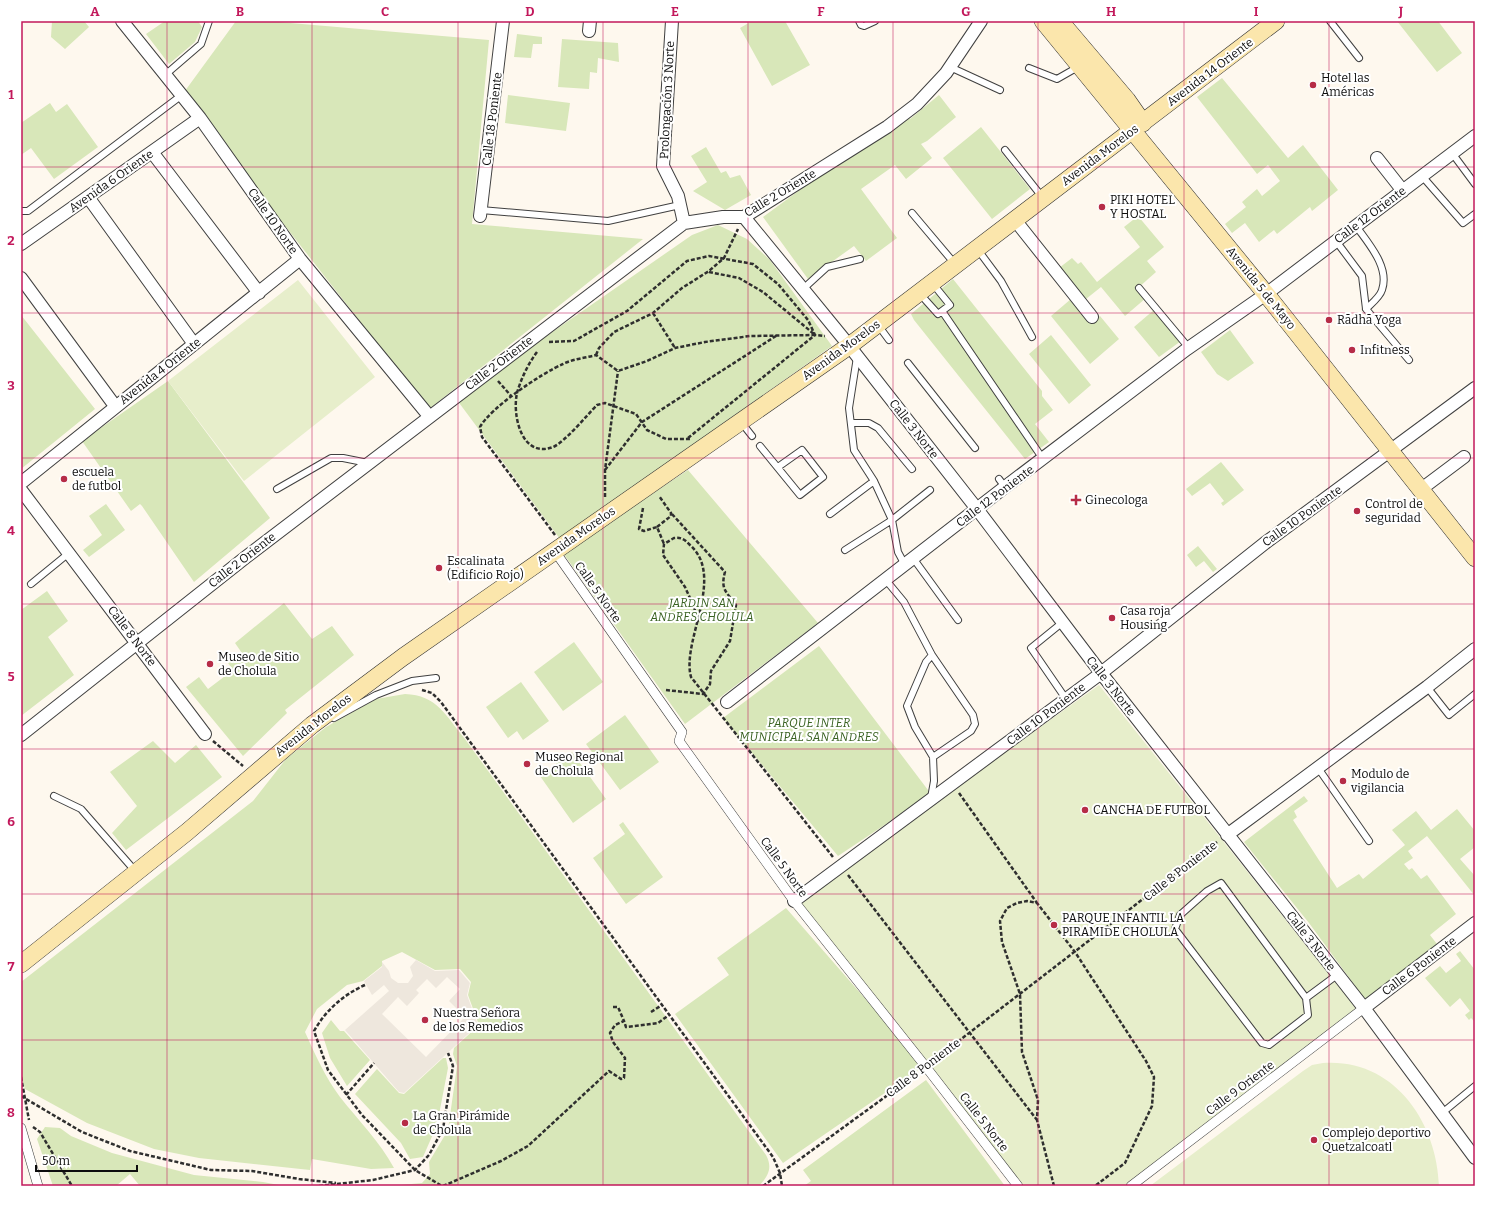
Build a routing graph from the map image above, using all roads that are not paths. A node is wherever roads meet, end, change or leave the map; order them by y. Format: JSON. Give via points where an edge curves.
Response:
{"nodes":[{"id":1,"x":122,"y":21,"type":"edge"},
{"id":2,"x":209,"y":21,"type":"edge"},
{"id":3,"x":503,"y":21,"type":"edge"},
{"id":4,"x":672,"y":21,"type":"edge"},
{"id":5,"x":859,"y":21,"type":"edge"},
{"id":6,"x":875,"y":21,"type":"edge"},
{"id":7,"x":981,"y":21,"type":"edge"},
{"id":8,"x":1043,"y":21,"type":"edge"},
{"id":9,"x":1060,"y":21,"type":"edge"},
{"id":10,"x":1276,"y":21,"type":"edge"},
{"id":11,"x":1330,"y":21,"type":"edge"},
{"id":12,"x":1358,"y":58,"type":"dead end"},
{"id":13,"x":1079,"y":66,"type":"junction"},
{"id":14,"x":950,"y":67,"type":"junction"},
{"id":15,"x":1029,"y":68,"type":"dead end"},
{"id":16,"x":165,"y":75,"type":"junction"},
{"id":17,"x":1000,"y":90,"type":"dead end"},
{"id":18,"x":182,"y":95,"type":"junction"},
{"id":19,"x":200,"y":118,"type":"junction"},
{"id":20,"x":1138,"y":126,"type":"junction"},
{"id":21,"x":1475,"y":136,"type":"edge"},
{"id":22,"x":1005,"y":150,"type":"dead end"},
{"id":23,"x":152,"y":152,"type":"junction"},
{"id":24,"x":1452,"y":154,"type":"junction"},
{"id":25,"x":1377,"y":158,"type":"dead end"},
{"id":26,"x":1422,"y":176,"type":"junction"},
{"id":27,"x":1475,"y":184,"type":"edge"},
{"id":28,"x":1403,"y":191,"type":"junction"},
{"id":29,"x":88,"y":197,"type":"junction"},
{"id":30,"x":1043,"y":198,"type":"junction"},
{"id":31,"x":680,"y":206,"type":"junction"},
{"id":32,"x":21,"y":211,"type":"edge"},
{"id":33,"x":480,"y":213,"type":"joint"},
{"id":34,"x":912,"y":213,"type":"dead end"},
{"id":35,"x":1475,"y":214,"type":"edge"},
{"id":36,"x":744,"y":217,"type":"junction"},
{"id":37,"x":1015,"y":220,"type":"junction"},
{"id":38,"x":684,"y":222,"type":"junction"},
{"id":39,"x":1356,"y":226,"type":"junction"},
{"id":40,"x":1336,"y":241,"type":"junction"},
{"id":41,"x":21,"y":244,"type":"edge"},
{"id":42,"x":977,"y":248,"type":"junction"},
{"id":43,"x":300,"y":259,"type":"junction"},
{"id":44,"x":860,"y":259,"type":"dead end"},
{"id":45,"x":955,"y":264,"type":"junction"},
{"id":46,"x":21,"y":278,"type":"edge"},
{"id":47,"x":925,"y":288,"type":"junction"},
{"id":48,"x":1139,"y":288,"type":"dead end"},
{"id":49,"x":803,"y":289,"type":"junction"},
{"id":50,"x":259,"y":293,"type":"junction"},
{"id":51,"x":1266,"y":294,"type":"junction"},
{"id":52,"x":1366,"y":309,"type":"junction"},
{"id":53,"x":942,"y":311,"type":"junction"},
{"id":54,"x":1092,"y":318,"type":"dead end"},
{"id":55,"x":877,"y":324,"type":"junction"},
{"id":56,"x":1032,"y":337,"type":"dead end"},
{"id":57,"x":889,"y":340,"type":"dead end"},
{"id":58,"x":194,"y":344,"type":"junction"},
{"id":59,"x":850,"y":346,"type":"junction"},
{"id":60,"x":1189,"y":348,"type":"junction"},
{"id":61,"x":1409,"y":360,"type":"dead end"},
{"id":62,"x":908,"y":363,"type":"dead end"},
{"id":63,"x":1475,"y":388,"type":"edge"},
{"id":64,"x":115,"y":406,"type":"junction"},
{"id":65,"x":429,"y":416,"type":"junction"},
{"id":66,"x":740,"y":421,"type":"junction"},
{"id":67,"x":851,"y":423,"type":"junction"},
{"id":68,"x":752,"y":436,"type":"dead end"},
{"id":69,"x":760,"y":446,"type":"dead end"},
{"id":70,"x":975,"y":448,"type":"dead end"},
{"id":71,"x":1391,"y":452,"type":"junction"},
{"id":72,"x":1464,"y":457,"type":"dead end"},
{"id":73,"x":1043,"y":459,"type":"junction"},
{"id":74,"x":368,"y":463,"type":"junction"},
{"id":75,"x":778,"y":467,"type":"junction"},
{"id":76,"x":912,"y":469,"type":"dead end"},
{"id":77,"x":874,"y":481,"type":"junction"},
{"id":78,"x":21,"y":482,"type":"edge"},
{"id":79,"x":276,"y":489,"type":"dead end"},
{"id":80,"x":21,"y":490,"type":"edge"},
{"id":81,"x":930,"y":490,"type":"dead end"},
{"id":82,"x":1420,"y":490,"type":"junction"},
{"id":83,"x":977,"y":509,"type":"junction"},
{"id":84,"x":830,"y":514,"type":"dead end"},
{"id":85,"x":892,"y":520,"type":"junction"},
{"id":86,"x":558,"y":539,"type":"junction"},
{"id":87,"x":845,"y":550,"type":"dead end"},
{"id":88,"x":69,"y":553,"type":"junction"},
{"id":89,"x":1475,"y":558,"type":"edge"},
{"id":90,"x":909,"y":561,"type":"junction"},
{"id":91,"x":884,"y":579,"type":"junction"},
{"id":92,"x":31,"y":584,"type":"dead end"},
{"id":93,"x":958,"y":620,"type":"dead end"},
{"id":94,"x":1063,"y":622,"type":"junction"},
{"id":95,"x":137,"y":642,"type":"junction"},
{"id":96,"x":1475,"y":649,"type":"edge"},
{"id":97,"x":932,"y":655,"type":"junction"},
{"id":98,"x":1101,"y":673,"type":"junction"},
{"id":99,"x":436,"y":678,"type":"dead end"},
{"id":100,"x":1427,"y":687,"type":"junction"},
{"id":101,"x":1475,"y":694,"type":"edge"},
{"id":102,"x":1066,"y":699,"type":"junction"},
{"id":103,"x":727,"y":702,"type":"dead end"},
{"id":104,"x":205,"y":734,"type":"road end"},
{"id":105,"x":21,"y":735,"type":"edge"},
{"id":106,"x":293,"y":740,"type":"junction"},
{"id":107,"x":933,"y":757,"type":"junction"},
{"id":108,"x":1318,"y":768,"type":"junction"},
{"id":109,"x":54,"y":796,"type":"dead end"},
{"id":110,"x":930,"y":800,"type":"junction"},
{"id":111,"x":1227,"y":835,"type":"junction"},
{"id":112,"x":1369,"y":842,"type":"dead end"},
{"id":113,"x":136,"y":872,"type":"junction"},
{"id":114,"x":794,"y":901,"type":"junction"},
{"id":115,"x":1475,"y":924,"type":"edge"},
{"id":116,"x":21,"y":964,"type":"edge"},
{"id":117,"x":1337,"y":975,"type":"junction"},
{"id":118,"x":1306,"y":998,"type":"junction"},
{"id":119,"x":1364,"y":1008,"type":"junction"},
{"id":120,"x":1475,"y":1086,"type":"edge"},
{"id":121,"x":1442,"y":1113,"type":"junction"},
{"id":122,"x":26,"y":1126,"type":"edge"},
{"id":123,"x":1475,"y":1158,"type":"edge"},
{"id":124,"x":38,"y":1186,"type":"edge"},
{"id":125,"x":1018,"y":1186,"type":"edge"},
{"id":126,"x":1131,"y":1186,"type":"edge"}],
"edges":[{"from":1,"to":16,"type":"street","name":"Calle 10 Norte"},
{"from":2,"to":16,"type":"lane","via":[[200,44]]},
{"from":3,"to":33,"type":"street","name":"Calle 18 Poniente"},
{"from":4,"to":31,"type":"street","name":"Prolongación 3 Norte","via":[[663,166],[678,196]]},
{"from":5,"to":6,"type":"lane","via":[[864,26]]},
{"from":7,"to":14,"type":"street","name":"Calle 2 Oriente"},
{"from":8,"to":13,"type":"main road","name":"Avenida 5 de Mayo"},
{"from":9,"to":20,"type":"main road","name":"Avenida 5 de Mayo","via":[[1127,100]]},
{"from":10,"to":20,"type":"main road","name":"Avenida 14 Oriente"},
{"from":11,"to":12,"type":"lane"},
{"from":13,"to":15,"type":"lane","via":[[1057,79]]},
{"from":13,"to":20,"type":"main road","name":"Avenida 5 de Mayo"},
{"from":14,"to":17,"type":"lane"},
{"from":14,"to":36,"type":"street","name":"Calle 2 Oriente","via":[[917,104],[887,127]]},
{"from":16,"to":18,"type":"street","name":"Calle 10 Norte"},
{"from":18,"to":19,"type":"street","name":"Calle 10 Norte"},
{"from":18,"to":32,"type":"lane","via":[[28,210]]},
{"from":19,"to":23,"type":"street","name":"Avenida 6 Oriente"},
{"from":19,"to":43,"type":"street","name":"Calle 10 Norte"},
{"from":20,"to":30,"type":"main road","name":"Avenida Morelos"},
{"from":20,"to":51,"type":"main road","name":"Avenida 5 de Mayo"},
{"from":21,"to":24,"type":"street","name":"Calle 12 Oriente"},
{"from":22,"to":30,"type":"lane"},
{"from":23,"to":29,"type":"street","name":"Avenida 6 Oriente"},
{"from":23,"to":50,"type":"street"},
{"from":24,"to":26,"type":"street","name":"Calle 12 Oriente"},
{"from":24,"to":27,"type":"lane"},
{"from":25,"to":28,"type":"street"},
{"from":26,"to":28,"type":"street","name":"Calle 12 Oriente"},
{"from":26,"to":35,"type":"lane","via":[[1463,223]]},
{"from":28,"to":39,"type":"street","name":"Calle 12 Oriente"},
{"from":29,"to":41,"type":"street","name":"Avenida 6 Oriente"},
{"from":29,"to":58,"type":"street"},
{"from":30,"to":37,"type":"main road","name":"Avenida Morelos"},
{"from":31,"to":33,"type":"lane","via":[[608,221]]},
{"from":31,"to":38,"type":"street","name":"Prolongación 3 Norte"},
{"from":34,"to":45,"type":"lane"},
{"from":36,"to":38,"type":"street","name":"Calle 2 Oriente"},
{"from":36,"to":49,"type":"street","name":"Calle 3 Norte"},
{"from":37,"to":42,"type":"main road","name":"Avenida Morelos"},
{"from":37,"to":54,"type":"street"},
{"from":38,"to":65,"type":"street","name":"Calle 2 Oriente"},
{"from":39,"to":40,"type":"street","name":"Calle 12 Oriente"},
{"from":39,"to":52,"type":"lane","via":[[1373,249],[1384,276],[1382,291]]},
{"from":40,"to":51,"type":"street","name":"Calle 12 Oriente"},
{"from":40,"to":52,"type":"lane","via":[[1362,276]]},
{"from":42,"to":45,"type":"main road","name":"Avenida Morelos"},
{"from":42,"to":56,"type":"lane","via":[[1001,281]]},
{"from":43,"to":50,"type":"street","name":"Avenida 4 Oriente"},
{"from":43,"to":65,"type":"street","name":"Calle 10 Norte"},
{"from":44,"to":49,"type":"lane","via":[[827,267]]},
{"from":45,"to":47,"type":"main road","name":"Avenida Morelos"},
{"from":46,"to":64,"type":"street"},
{"from":47,"to":53,"type":"lane","via":[[938,314]]},
{"from":47,"to":53,"type":"lane","via":[[950,305]]},
{"from":47,"to":55,"type":"main road","name":"Avenida Morelos"},
{"from":48,"to":60,"type":"lane"},
{"from":49,"to":59,"type":"street","name":"Calle 3 Norte"},
{"from":50,"to":58,"type":"street","name":"Avenida 4 Oriente"},
{"from":51,"to":60,"type":"street","name":"Calle 12 Poniente"},
{"from":51,"to":71,"type":"main road","name":"Avenida 5 de Mayo"},
{"from":52,"to":61,"type":"lane"},
{"from":53,"to":73,"type":"lane"},
{"from":55,"to":57,"type":"lane"},
{"from":55,"to":59,"type":"main road","name":"Avenida Morelos"},
{"from":58,"to":64,"type":"street","name":"Avenida 4 Oriente"},
{"from":59,"to":66,"type":"main road","name":"Avenida Morelos"},
{"from":59,"to":67,"type":"lane"},
{"from":59,"to":83,"type":"street","name":"Calle 3 Norte"},
{"from":60,"to":73,"type":"street","name":"Calle 12 Poniente"},
{"from":62,"to":70,"type":"lane"},
{"from":63,"to":71,"type":"street","name":"Calle 10 Poniente"},
{"from":64,"to":78,"type":"street","name":"Avenida 4 Oriente"},
{"from":65,"to":74,"type":"street","name":"Calle 2 Oriente"},
{"from":66,"to":68,"type":"lane"},
{"from":66,"to":86,"type":"main road","name":"Avenida Morelos","via":[[648,485]]},
{"from":67,"to":76,"type":"lane","via":[[869,423],[878,428]]},
{"from":67,"to":77,"type":"lane","via":[[854,450]]},
{"from":69,"to":75,"type":"lane"},
{"from":71,"to":82,"type":"main road","name":"Avenida 5 de Mayo"},
{"from":71,"to":98,"type":"street","name":"Calle 10 Poniente","via":[[1265,543]]},
{"from":72,"to":82,"type":"street"},
{"from":73,"to":83,"type":"street","name":"Calle 12 Poniente","via":[[1002,483]]},
{"from":74,"to":79,"type":"lane","via":[[331,458]]},
{"from":74,"to":95,"type":"street","name":"Calle 2 Oriente"},
{"from":75,"to":75,"type":"lane","via":[[800,495],[823,477],[802,450]]},
{"from":77,"to":84,"type":"lane"},
{"from":77,"to":85,"type":"lane"},
{"from":80,"to":88,"type":"street","name":"Calle 8 Norte"},
{"from":81,"to":85,"type":"lane"},
{"from":82,"to":89,"type":"main road","name":"Avenida 5 de Mayo"},
{"from":83,"to":90,"type":"street","name":"Calle 12 Poniente"},
{"from":83,"to":94,"type":"street","name":"Calle 3 Norte"},
{"from":85,"to":87,"type":"lane"},
{"from":85,"to":90,"type":"lane","via":[[898,552]]},
{"from":86,"to":106,"type":"main road","name":"Avenida Morelos"},
{"from":86,"to":114,"type":"street","name":"Calle 5 Norte","via":[[682,732],[679,741]]},
{"from":88,"to":92,"type":"lane"},
{"from":88,"to":95,"type":"street","name":"Calle 8 Norte"},
{"from":90,"to":91,"type":"street","name":"Calle 12 Poniente"},
{"from":90,"to":93,"type":"lane"},
{"from":91,"to":97,"type":"lane","via":[[904,602]]},
{"from":91,"to":103,"type":"street","name":"Calle 12 Poniente"},
{"from":94,"to":98,"type":"street","name":"Calle 3 Norte"},
{"from":94,"to":102,"type":"lane","via":[[1031,648]]},
{"from":95,"to":104,"type":"street","name":"Calle 8 Norte"},
{"from":95,"to":105,"type":"street","name":"Calle 2 Oriente"},
{"from":96,"to":100,"type":"street","name":"Calle 8 Poniente"},
{"from":97,"to":107,"type":"lane","via":[[926,662],[907,706],[915,727]]},
{"from":97,"to":107,"type":"lane","via":[[973,714],[975,724],[971,731]]},
{"from":98,"to":102,"type":"street","name":"Calle 10 Poniente"},
{"from":98,"to":111,"type":"street","name":"Calle 3 Norte"},
{"from":99,"to":106,"type":"lane","via":[[412,681],[376,695]]},
{"from":100,"to":101,"type":"lane","via":[[1449,715]]},
{"from":100,"to":108,"type":"street","name":"Calle 8 Poniente"},
{"from":102,"to":110,"type":"street","name":"Calle 10 Poniente"},
{"from":106,"to":113,"type":"main road","name":"Avenida Morelos","via":[[187,832]]},
{"from":107,"to":110,"type":"lane","via":[[934,781]]},
{"from":108,"to":111,"type":"street","name":"Calle 8 Poniente"},
{"from":108,"to":112,"type":"lane"},
{"from":109,"to":113,"type":"lane","via":[[81,809]]},
{"from":110,"to":114,"type":"street","name":"Calle 10 Poniente"},
{"from":111,"to":117,"type":"street","name":"Calle 3 Norte"},
{"from":113,"to":116,"type":"main road","name":"Avenida Morelos"},
{"from":114,"to":125,"type":"street","name":"Calle 5 Norte"},
{"from":115,"to":119,"type":"street","name":"Calle 6 Poniente"},
{"from":117,"to":118,"type":"lane"},
{"from":117,"to":119,"type":"street","name":"Calle 3 Norte"},
{"from":118,"to":118,"type":"lane","via":[[1308,1015],[1270,1045],[1262,1043],[1175,929],[1180,915],[1207,891],[1221,883]]},
{"from":119,"to":121,"type":"street","name":"Calle 3 Norte"},
{"from":119,"to":126,"type":"street","name":"Calle 9 Oriente"},
{"from":120,"to":121,"type":"lane"},
{"from":121,"to":123,"type":"street","name":"Calle 3 Norte"},
{"from":122,"to":124,"type":"street"}]}
